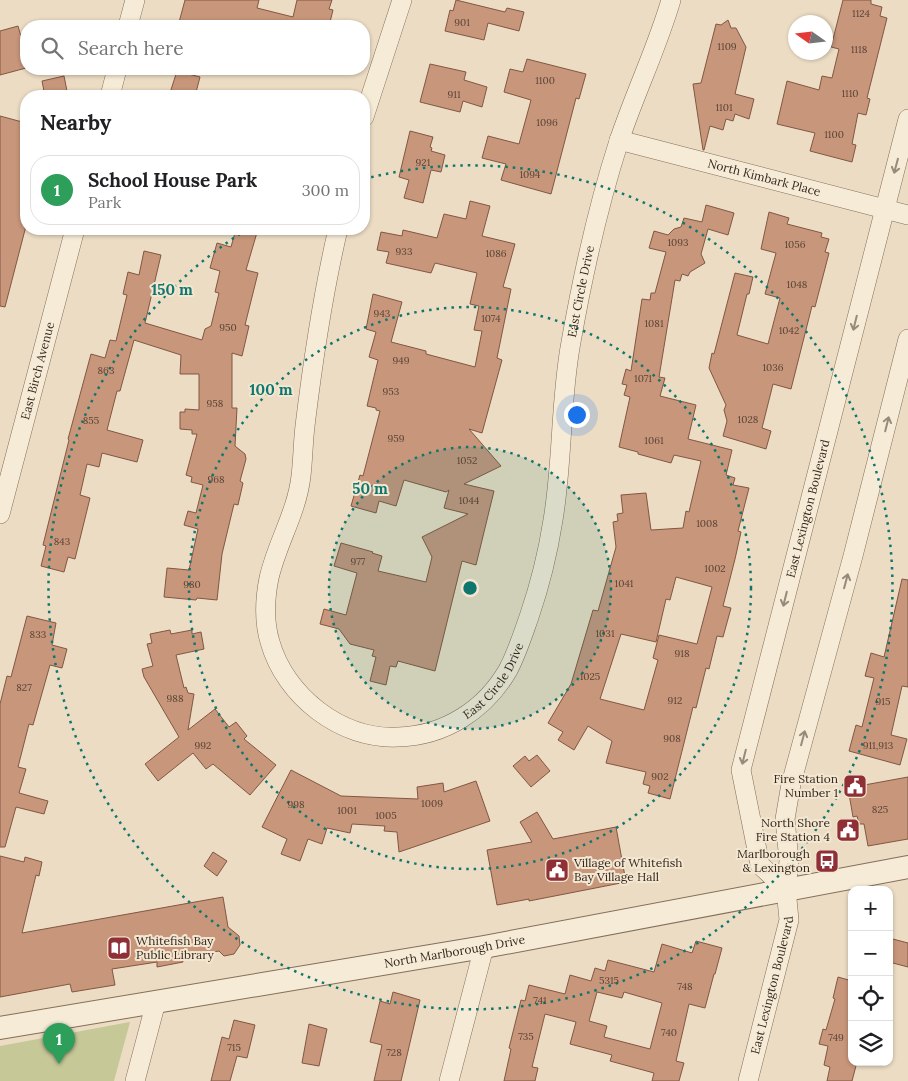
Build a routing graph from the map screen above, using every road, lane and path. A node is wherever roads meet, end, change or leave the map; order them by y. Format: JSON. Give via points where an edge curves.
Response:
{"nodes":[{"id":1,"x":135,"y":0,"type":"edge"},
{"id":2,"x":402,"y":0,"type":"edge"},
{"id":3,"x":672,"y":0,"type":"edge"},
{"id":4,"x":130,"y":20,"type":"edge"},
{"id":5,"x":115,"y":75,"type":"edge"},
{"id":6,"x":112,"y":90,"type":"edge"},
{"id":7,"x":370,"y":99,"type":"edge"},
{"id":8,"x":908,"y":119,"type":"edge"},
{"id":9,"x":619,"y":140,"type":"junction"},
{"id":10,"x":884,"y":209,"type":"junction"},
{"id":11,"x":908,"y":215,"type":"edge"},
{"id":12,"x":73,"y":235,"type":"edge"},
{"id":13,"x":337,"y":235,"type":"edge"},
{"id":14,"x":908,"y":339,"type":"edge"},
{"id":15,"x":0,"y":514,"type":"edge"},
{"id":16,"x":908,"y":867,"type":"edge"},
{"id":17,"x":786,"y":889,"type":"junction"},
{"id":18,"x":484,"y":946,"type":"junction"},
{"id":19,"x":156,"y":1002,"type":"junction"},
{"id":20,"x":0,"y":1028,"type":"edge"},
{"id":21,"x":135,"y":1081,"type":"edge"},
{"id":22,"x":449,"y":1081,"type":"edge"},
{"id":23,"x":748,"y":1081,"type":"edge"}],
"edges":[{"from":1,"to":4,"type":"street"},
{"from":2,"to":7,"type":"street"},
{"from":3,"to":9,"type":"street","name":"East Circle Drive"},
{"from":5,"to":6,"type":"street"},
{"from":8,"to":10,"type":"street","name":"East Lexington Boulevard","one_way":true},
{"from":9,"to":10,"type":"street","name":"North Kimbark Place"},
{"from":9,"to":13,"type":"street","name":"East Circle Drive","via":[[590,240],[566,377],[554,518],[522,638],[491,696],[468,716],[440,729],[406,737],[379,736],[346,728],[308,703],[278,661],[270,642],[265,612],[268,580],[296,503],[301,478],[304,428]]},
{"from":10,"to":11,"type":"street","name":"North Kimbark Place"},
{"from":10,"to":17,"type":"street","name":"East Lexington Boulevard","one_way":true,"via":[[741,770],[760,865]]},
{"from":12,"to":15,"type":"street","name":"East Birch Avenue"},
{"from":17,"to":14,"type":"street","name":"East Lexington Boulevard","one_way":true,"via":[[785,819],[790,784],[854,556]]},
{"from":16,"to":17,"type":"street","name":"North Marlborough Drive"},
{"from":17,"to":18,"type":"street","name":"North Marlborough Drive"},
{"from":17,"to":23,"type":"street","name":"East Lexington Boulevard","via":[[789,920]]},
{"from":18,"to":19,"type":"street","name":"North Marlborough Drive"},
{"from":18,"to":22,"type":"street"},
{"from":19,"to":20,"type":"street","name":"North Marlborough Drive"},
{"from":19,"to":21,"type":"street"}]}
